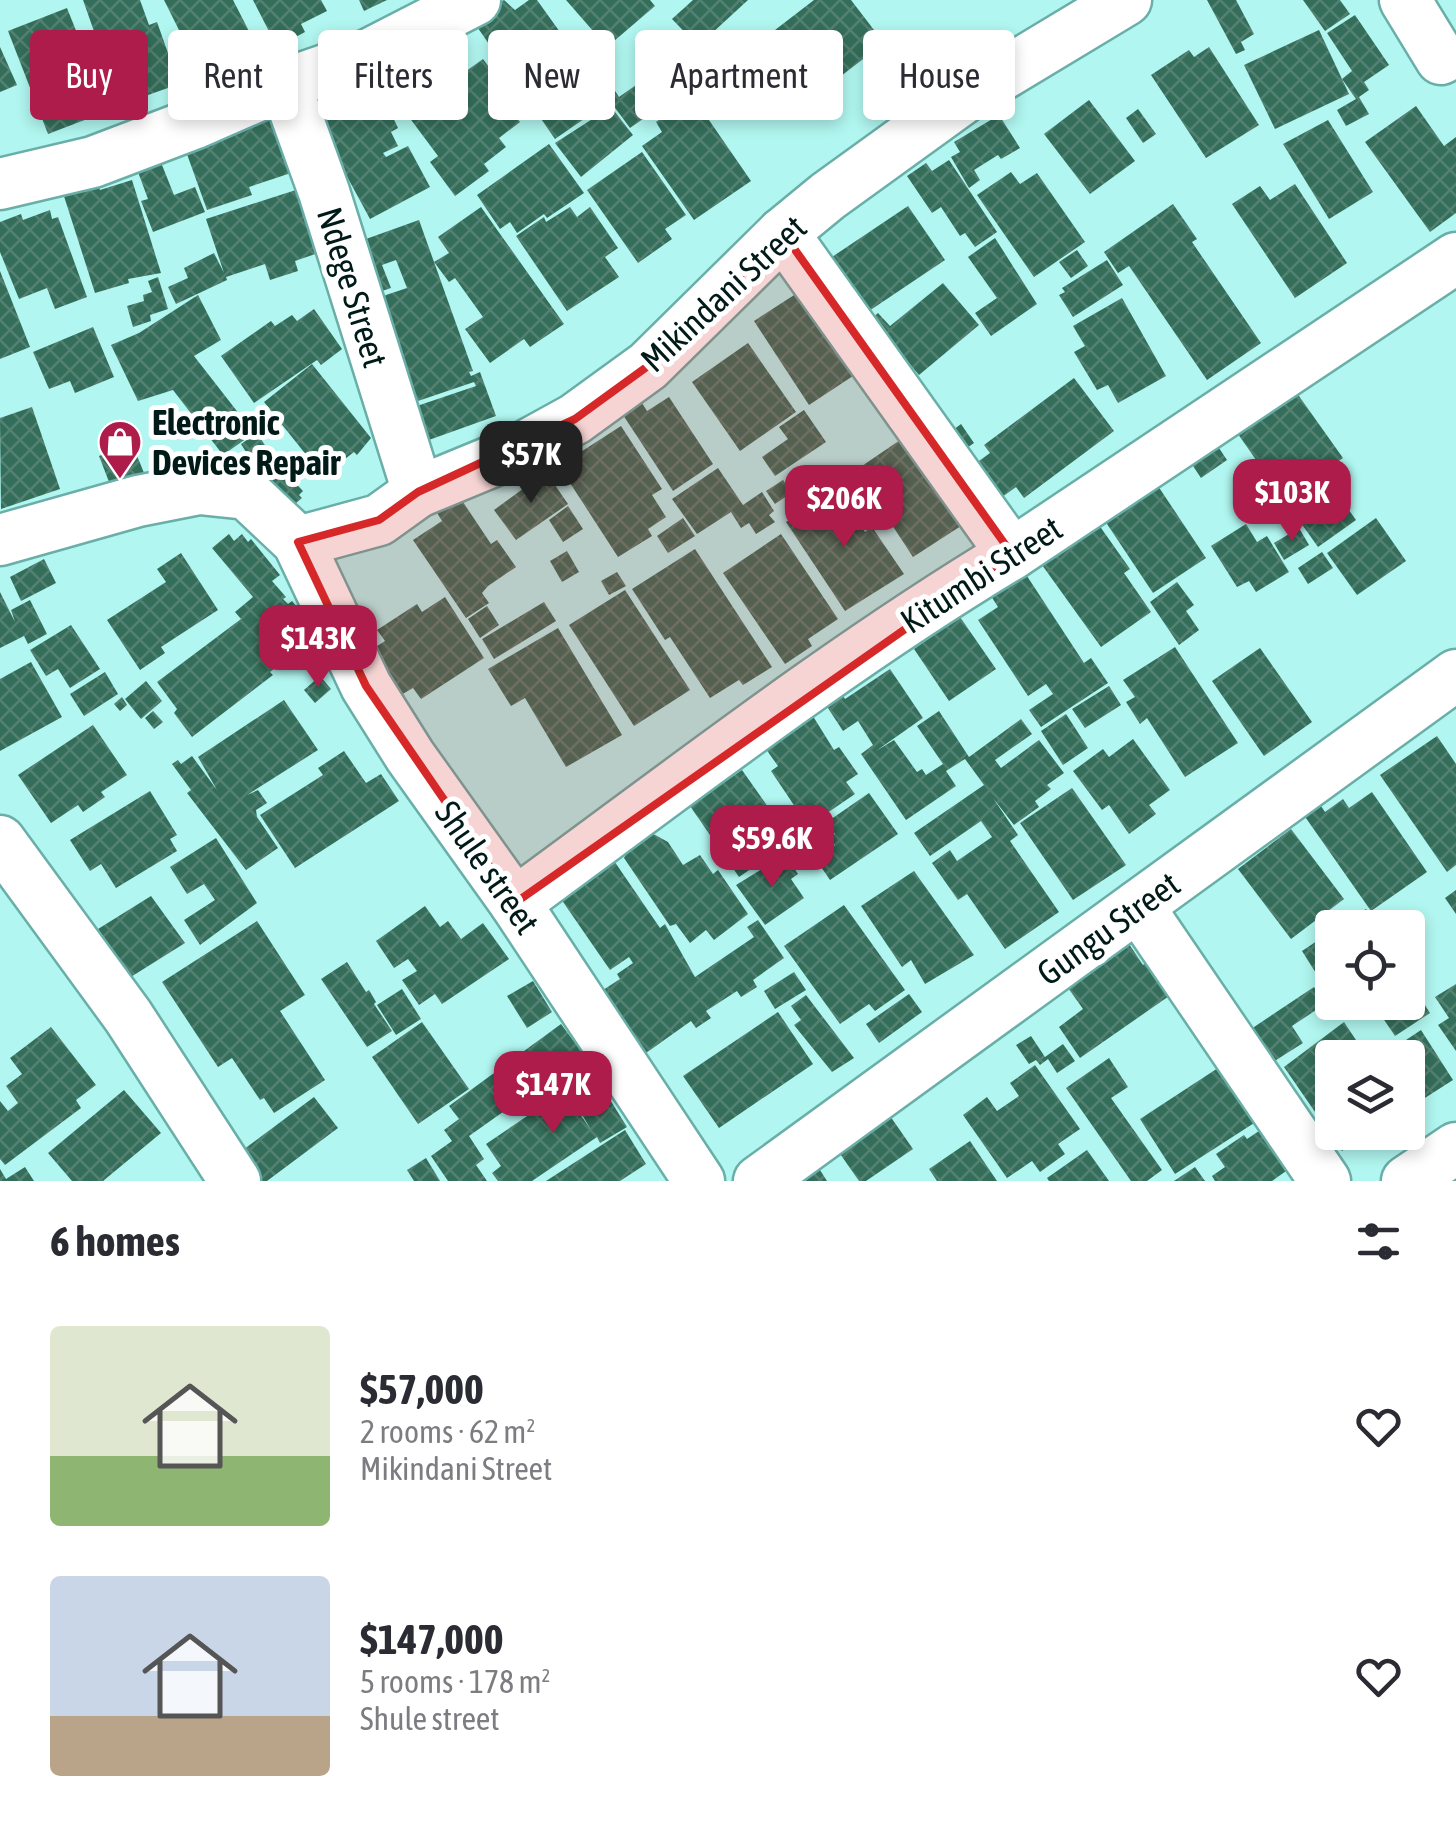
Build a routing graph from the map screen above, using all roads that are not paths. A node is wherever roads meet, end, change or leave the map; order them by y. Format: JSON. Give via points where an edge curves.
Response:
{"nodes":[{"id":1,"x":474,"y":0,"type":"edge"},
{"id":2,"x":1126,"y":0,"type":"edge"},
{"id":3,"x":1405,"y":0,"type":"edge"},
{"id":4,"x":1440,"y":59,"type":"dead end"},
{"id":5,"x":298,"y":80,"type":"edge"},
{"id":6,"x":196,"y":120,"type":"edge"},
{"id":7,"x":298,"y":120,"type":"edge"},
{"id":8,"x":0,"y":184,"type":"edge"},
{"id":9,"x":783,"y":233,"type":"junction"},
{"id":10,"x":1456,"y":258,"type":"edge"},
{"id":11,"x":418,"y":492,"type":"junction"},
{"id":12,"x":0,"y":540,"type":"edge"},
{"id":13,"x":298,"y":542,"type":"junction"},
{"id":14,"x":1012,"y":554,"type":"junction"},
{"id":15,"x":1456,"y":675,"type":"edge"},
{"id":16,"x":0,"y":841,"type":"edge"},
{"id":17,"x":515,"y":904,"type":"junction"},
{"id":18,"x":1138,"y":906,"type":"junction"},
{"id":19,"x":1456,"y":1148,"type":"edge"},
{"id":20,"x":235,"y":1181,"type":"edge"},
{"id":21,"x":699,"y":1181,"type":"edge"},
{"id":22,"x":759,"y":1181,"type":"edge"},
{"id":23,"x":1325,"y":1181,"type":"edge"},
{"id":24,"x":1406,"y":1181,"type":"edge"}],
"edges":[{"from":1,"to":5,"type":"street","via":[[366,56]]},
{"from":2,"to":9,"type":"street","name":"Mikindani Street","via":[[965,97]]},
{"from":3,"to":4,"type":"street"},
{"from":6,"to":8,"type":"street","via":[[93,162]]},
{"from":7,"to":11,"type":"street","name":"Ndege Street"},
{"from":9,"to":11,"type":"street","name":"Mikindani Street","via":[[648,366],[575,419]]},
{"from":9,"to":14,"type":"street"},
{"from":10,"to":14,"type":"street","name":"Kitumbi Street"},
{"from":11,"to":13,"type":"street","name":"Mikindani Street","via":[[380,520]]},
{"from":12,"to":13,"type":"street","via":[[199,488],[247,494]]},
{"from":13,"to":17,"type":"street","name":"Shule street","via":[[366,686]]},
{"from":14,"to":17,"type":"street","name":"Kitumbi Street","via":[[791,702]]},
{"from":15,"to":18,"type":"street","name":"Gungu Street"},
{"from":16,"to":20,"type":"street","via":[[128,1016]]},
{"from":17,"to":21,"type":"street","name":"Shule street"},
{"from":18,"to":22,"type":"street","name":"Gungu Street"},
{"from":18,"to":23,"type":"street"},
{"from":19,"to":24,"type":"street"}]}
